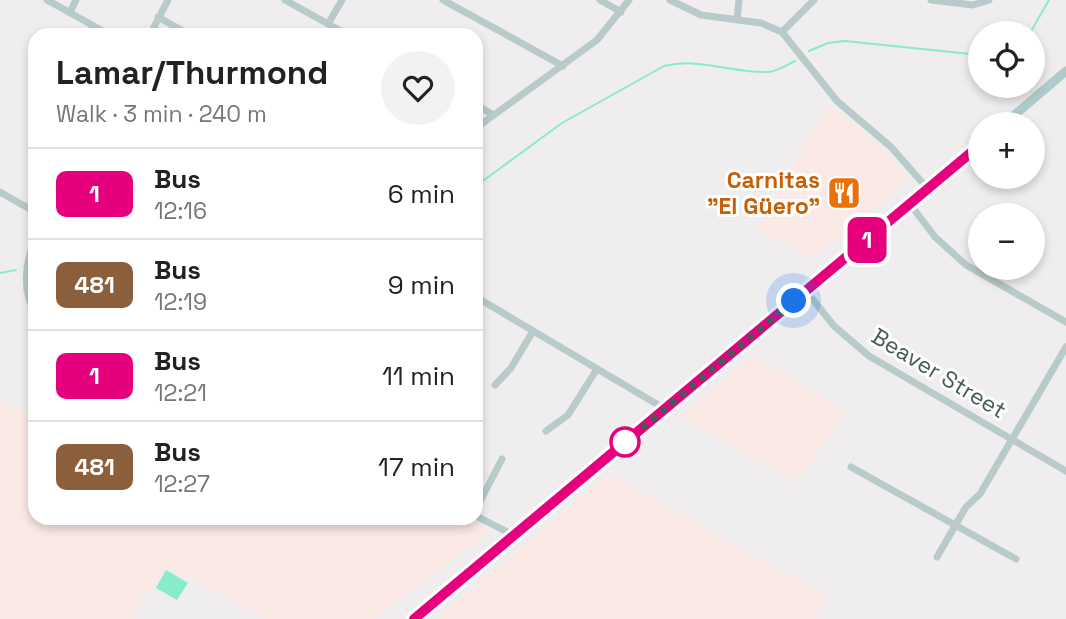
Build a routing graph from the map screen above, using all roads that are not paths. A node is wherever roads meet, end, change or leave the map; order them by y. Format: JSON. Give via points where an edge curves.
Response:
{"nodes":[{"id":1,"x":47,"y":0,"type":"edge"},
{"id":2,"x":76,"y":0,"type":"edge"},
{"id":3,"x":168,"y":0,"type":"edge"},
{"id":4,"x":285,"y":0,"type":"edge"},
{"id":5,"x":342,"y":0,"type":"edge"},
{"id":6,"x":443,"y":0,"type":"edge"},
{"id":7,"x":600,"y":0,"type":"edge"},
{"id":8,"x":629,"y":0,"type":"edge"},
{"id":9,"x":670,"y":0,"type":"edge"},
{"id":10,"x":739,"y":0,"type":"edge"},
{"id":11,"x":814,"y":0,"type":"edge"},
{"id":12,"x":931,"y":0,"type":"edge"},
{"id":13,"x":989,"y":0,"type":"edge"},
{"id":14,"x":70,"y":12,"type":"junction"},
{"id":15,"x":621,"y":12,"type":"junction"},
{"id":16,"x":159,"y":17,"type":"junction"},
{"id":17,"x":737,"y":20,"type":"junction"},
{"id":18,"x":328,"y":24,"type":"junction"},
{"id":19,"x":98,"y":28,"type":"edge"},
{"id":20,"x":154,"y":28,"type":"edge"},
{"id":21,"x":178,"y":28,"type":"edge"},
{"id":22,"x":335,"y":28,"type":"edge"},
{"id":23,"x":782,"y":32,"type":"junction"},
{"id":24,"x":563,"y":66,"type":"junction"},
{"id":25,"x":1064,"y":78,"type":"edge"},
{"id":26,"x":483,"y":109,"type":"edge"},
{"id":27,"x":1020,"y":112,"type":"edge"},
{"id":28,"x":494,"y":115,"type":"junction"},
{"id":29,"x":483,"y":123,"type":"edge"},
{"id":30,"x":968,"y":155,"type":"edge"},
{"id":31,"x":928,"y":188,"type":"junction"},
{"id":32,"x":0,"y":192,"type":"edge"},
{"id":33,"x":909,"y":204,"type":"junction"},
{"id":34,"x":28,"y":208,"type":"edge"},
{"id":35,"x":28,"y":261,"type":"edge"},
{"id":36,"x":806,"y":291,"type":"junction"},
{"id":37,"x":28,"y":293,"type":"edge"},
{"id":38,"x":483,"y":301,"type":"edge"},
{"id":39,"x":1066,"y":323,"type":"edge"},
{"id":40,"x":533,"y":331,"type":"junction"},
{"id":41,"x":1066,"y":347,"type":"edge"},
{"id":42,"x":597,"y":369,"type":"junction"},
{"id":43,"x":495,"y":385,"type":"dead end"},
{"id":44,"x":665,"y":409,"type":"junction"},
{"id":45,"x":546,"y":431,"type":"dead end"},
{"id":46,"x":1012,"y":440,"type":"junction"},
{"id":47,"x":502,"y":459,"type":"dead end"},
{"id":48,"x":851,"y":467,"type":"dead end"},
{"id":49,"x":1066,"y":471,"type":"edge"},
{"id":50,"x":483,"y":496,"type":"edge"},
{"id":51,"x":483,"y":520,"type":"edge"},
{"id":52,"x":954,"y":525,"type":"junction"},
{"id":53,"x":514,"y":536,"type":"junction"},
{"id":54,"x":937,"y":557,"type":"dead end"},
{"id":55,"x":1016,"y":559,"type":"dead end"},
{"id":56,"x":414,"y":619,"type":"edge"}],
"edges":[{"from":1,"to":14,"type":"street"},
{"from":2,"to":14,"type":"street"},
{"from":3,"to":16,"type":"street"},
{"from":4,"to":18,"type":"street"},
{"from":5,"to":18,"type":"street"},
{"from":6,"to":24,"type":"street"},
{"from":7,"to":15,"type":"street"},
{"from":8,"to":15,"type":"street"},
{"from":9,"to":17,"type":"street","via":[[701,15]]},
{"from":10,"to":17,"type":"street"},
{"from":11,"to":23,"type":"street"},
{"from":12,"to":13,"type":"street","via":[[973,5]]},
{"from":14,"to":19,"type":"street"},
{"from":15,"to":24,"type":"street","via":[[597,40]]},
{"from":16,"to":20,"type":"street"},
{"from":16,"to":21,"type":"street"},
{"from":17,"to":23,"type":"street"},
{"from":18,"to":22,"type":"street"},
{"from":23,"to":31,"type":"street","via":[[838,101],[894,150]]},
{"from":24,"to":28,"type":"street"},
{"from":25,"to":27,"type":"main road"},
{"from":26,"to":28,"type":"street"},
{"from":28,"to":29,"type":"street"},
{"from":30,"to":31,"type":"main road"},
{"from":31,"to":33,"type":"main road"},
{"from":32,"to":34,"type":"street"},
{"from":33,"to":36,"type":"main road"},
{"from":33,"to":39,"type":"street","via":[[935,237],[966,265]]},
{"from":35,"to":37,"type":"street"},
{"from":36,"to":44,"type":"main road"},
{"from":36,"to":46,"type":"street","name":"Beaver Street","via":[[834,326],[869,356]]},
{"from":38,"to":40,"type":"street"},
{"from":40,"to":42,"type":"street"},
{"from":40,"to":43,"type":"street"},
{"from":41,"to":46,"type":"street"},
{"from":42,"to":44,"type":"street"},
{"from":42,"to":45,"type":"street","via":[[568,415]]},
{"from":44,"to":53,"type":"main road"},
{"from":46,"to":49,"type":"street","name":"Beaver Street"},
{"from":46,"to":52,"type":"street","via":[[980,494]]},
{"from":47,"to":50,"type":"street"},
{"from":48,"to":52,"type":"street"},
{"from":51,"to":53,"type":"street"},
{"from":52,"to":54,"type":"street"},
{"from":52,"to":55,"type":"street"},
{"from":53,"to":56,"type":"main road"}]}
